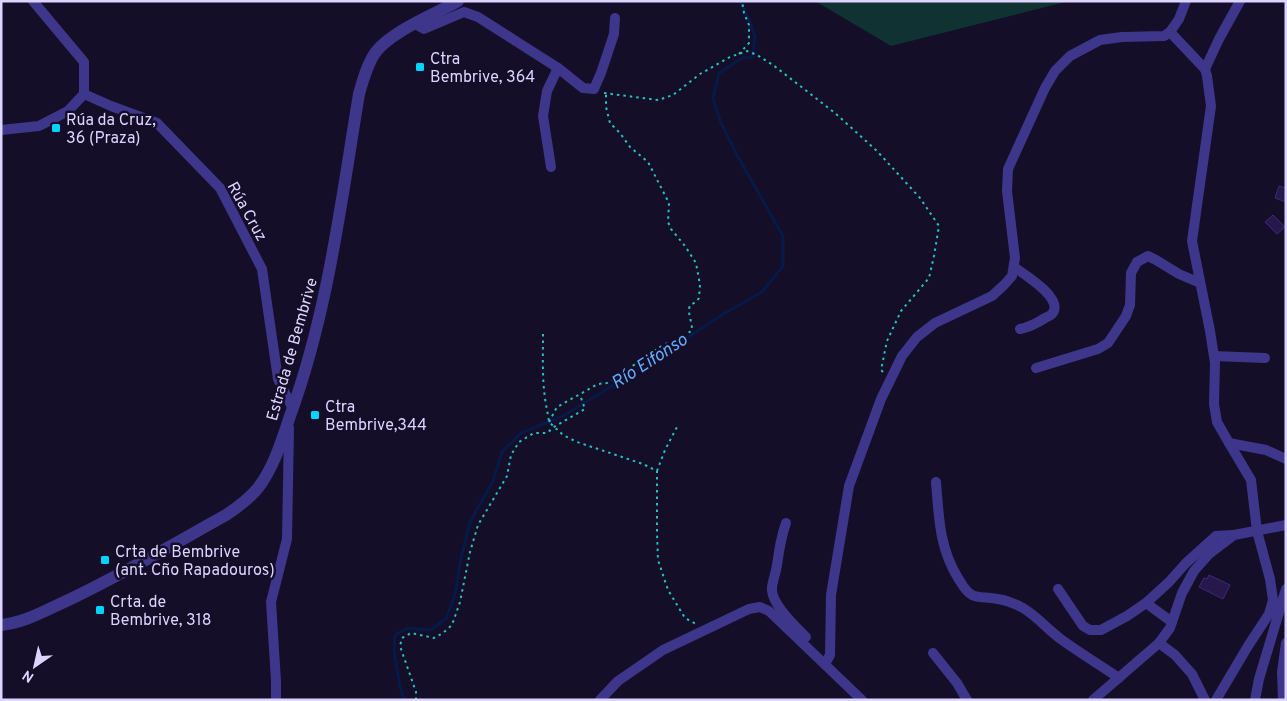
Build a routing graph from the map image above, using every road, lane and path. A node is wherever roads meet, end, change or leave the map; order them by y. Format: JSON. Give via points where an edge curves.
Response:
{"nodes":[{"id":1,"x":33,"y":1,"type":"edge"},
{"id":2,"x":458,"y":1,"type":"edge"},
{"id":3,"x":742,"y":1,"type":"edge"},
{"id":4,"x":1186,"y":1,"type":"edge"},
{"id":5,"x":1240,"y":1,"type":"edge"},
{"id":6,"x":615,"y":18,"type":"dead end"},
{"id":7,"x":415,"y":24,"type":"junction"},
{"id":8,"x":1170,"y":32,"type":"junction"},
{"id":9,"x":737,"y":55,"type":"junction"},
{"id":10,"x":558,"y":68,"type":"junction"},
{"id":11,"x":1205,"y":69,"type":"junction"},
{"id":12,"x":594,"y":89,"type":"junction"},
{"id":13,"x":606,"y":93,"type":"junction"},
{"id":14,"x":84,"y":94,"type":"junction"},
{"id":15,"x":1,"y":130,"type":"edge"},
{"id":16,"x":551,"y":167,"type":"dead end"},
{"id":17,"x":1014,"y":266,"type":"junction"},
{"id":18,"x":1200,"y":283,"type":"junction"},
{"id":19,"x":1020,"y":329,"type":"dead end"},
{"id":20,"x":543,"y":334,"type":"dead end"},
{"id":21,"x":1214,"y":356,"type":"junction"},
{"id":22,"x":1265,"y":358,"type":"dead end"},
{"id":23,"x":1036,"y":368,"type":"dead end"},
{"id":24,"x":888,"y":383,"type":"junction"},
{"id":25,"x":580,"y":395,"type":"junction"},
{"id":26,"x":291,"y":415,"type":"junction"},
{"id":27,"x":549,"y":422,"type":"junction"},
{"id":28,"x":678,"y":425,"type":"dead end"},
{"id":29,"x":554,"y":427,"type":"junction"},
{"id":30,"x":1229,"y":443,"type":"junction"},
{"id":31,"x":1286,"y":459,"type":"edge"},
{"id":32,"x":657,"y":471,"type":"junction"},
{"id":33,"x":936,"y":482,"type":"dead end"},
{"id":34,"x":786,"y":523,"type":"dead end"},
{"id":35,"x":1286,"y":525,"type":"edge"},
{"id":36,"x":1257,"y":531,"type":"junction"},
{"id":37,"x":1234,"y":535,"type":"junction"},
{"id":38,"x":1058,"y":589,"type":"dead end"},
{"id":39,"x":1286,"y":589,"type":"edge"},
{"id":40,"x":1146,"y":603,"type":"junction"},
{"id":41,"x":1269,"y":614,"type":"junction"},
{"id":42,"x":1172,"y":622,"type":"junction"},
{"id":43,"x":696,"y":624,"type":"dead end"},
{"id":44,"x":1,"y":625,"type":"edge"},
{"id":45,"x":1159,"y":643,"type":"junction"},
{"id":46,"x":1286,"y":644,"type":"edge"},
{"id":47,"x":811,"y":651,"type":"junction"},
{"id":48,"x":933,"y":653,"type":"dead end"},
{"id":49,"x":1266,"y":655,"type":"junction"},
{"id":50,"x":825,"y":664,"type":"junction"},
{"id":51,"x":1119,"y":678,"type":"junction"},
{"id":52,"x":276,"y":700,"type":"edge"},
{"id":53,"x":416,"y":700,"type":"edge"},
{"id":54,"x":600,"y":700,"type":"edge"},
{"id":55,"x":862,"y":700,"type":"edge"},
{"id":56,"x":967,"y":700,"type":"edge"},
{"id":57,"x":1093,"y":700,"type":"edge"},
{"id":58,"x":1205,"y":700,"type":"edge"},
{"id":59,"x":1216,"y":700,"type":"edge"},
{"id":60,"x":1255,"y":700,"type":"edge"},
{"id":61,"x":1283,"y":700,"type":"edge"}],
"edges":[{"from":1,"to":14,"type":"street","via":[[84,62]]},
{"from":2,"to":7,"type":"street","name":"Estrada de Bembrive"},
{"from":3,"to":9,"type":"path","via":[[749,25],[749,43]]},
{"from":4,"to":8,"type":"street"},
{"from":5,"to":11,"type":"street"},
{"from":6,"to":12,"type":"street","via":[[614,34]]},
{"from":7,"to":10,"type":"street","via":[[424,28],[464,12],[478,17]]},
{"from":7,"to":26,"type":"street","name":"Estrada de Bembrive","via":[[380,48],[364,77],[332,258],[313,342]]},
{"from":8,"to":11,"type":"street"},
{"from":8,"to":17,"type":"street","via":[[1164,36],[1100,40],[1070,56],[1054,71],[1008,169]]},
{"from":9,"to":13,"type":"path","via":[[700,74],[673,95],[658,100]]},
{"from":9,"to":24,"type":"path","via":[[747,51],[773,65],[835,113],[877,151],[920,198],[939,226],[929,278],[901,311],[887,341],[882,370]]},
{"from":10,"to":12,"type":"street","via":[[583,88]]},
{"from":10,"to":16,"type":"street","via":[[547,91],[542,116]]},
{"from":11,"to":18,"type":"street","via":[[1211,106],[1192,241]]},
{"from":12,"to":13,"type":"path"},
{"from":13,"to":25,"type":"path","via":[[610,123],[648,162],[669,203],[670,229],[696,263],[699,298],[690,305],[692,330],[686,335],[658,348],[607,383],[598,384]]},
{"from":14,"to":15,"type":"street","via":[[68,111],[39,126]]},
{"from":14,"to":26,"type":"street","name":"Rúa Cruz","via":[[156,123],[220,188],[262,269],[278,379]]},
{"from":17,"to":19,"type":"street","via":[[1054,301],[1052,314]]},
{"from":17,"to":24,"type":"street","via":[[1012,276],[992,296],[935,323],[917,337],[902,356]]},
{"from":18,"to":21,"type":"street"},
{"from":18,"to":23,"type":"street","via":[[1148,256],[1137,262],[1131,273],[1130,304],[1108,343]]},
{"from":20,"to":27,"type":"path","via":[[542,361]]},
{"from":21,"to":22,"type":"street"},
{"from":21,"to":30,"type":"street","via":[[1214,404],[1218,422]]},
{"from":24,"to":50,"type":"street","via":[[849,486],[831,595],[830,655]]},
{"from":25,"to":27,"type":"path","via":[[557,407]]},
{"from":25,"to":29,"type":"path","via":[[584,409]]},
{"from":26,"to":44,"type":"street","name":"Estrada de Bembrive","via":[[264,478],[236,509],[92,589],[28,619]]},
{"from":26,"to":52,"type":"street","via":[[287,539],[271,602]]},
{"from":27,"to":29,"type":"path"},
{"from":28,"to":32,"type":"path"},
{"from":29,"to":32,"type":"path","via":[[577,442]]},
{"from":29,"to":53,"type":"path","via":[[548,434],[534,433],[519,442],[510,455],[508,476],[478,525],[452,625],[434,638],[411,633],[402,638],[400,646]]},
{"from":30,"to":31,"type":"street","via":[[1266,450]]},
{"from":30,"to":36,"type":"street","via":[[1251,480]]},
{"from":32,"to":43,"type":"path","via":[[658,560],[668,590],[685,618]]},
{"from":33,"to":51,"type":"street","via":[[946,555],[966,590],[973,596],[1009,601],[1022,608],[1062,640]]},
{"from":34,"to":47,"type":"street","via":[[771,589],[776,602],[810,642]]},
{"from":35,"to":36,"type":"street"},
{"from":36,"to":37,"type":"street"},
{"from":36,"to":41,"type":"street","via":[[1270,579],[1273,600]]},
{"from":37,"to":40,"type":"street","via":[[1216,536]]},
{"from":37,"to":42,"type":"street","via":[[1209,554],[1194,571]]},
{"from":38,"to":40,"type":"street","via":[[1083,626],[1090,630],[1101,630]]},
{"from":39,"to":49,"type":"street"},
{"from":40,"to":42,"type":"street"},
{"from":41,"to":49,"type":"street","via":[[1262,646]]},
{"from":41,"to":59,"type":"street"},
{"from":42,"to":45,"type":"street"},
{"from":45,"to":51,"type":"street"},
{"from":45,"to":58,"type":"street","via":[[1192,674]]},
{"from":46,"to":61,"type":"street"},
{"from":47,"to":50,"type":"street"},
{"from":47,"to":54,"type":"street","via":[[769,611],[760,607],[749,609],[663,650],[618,682]]},
{"from":48,"to":56,"type":"street"},
{"from":49,"to":60,"type":"street"},
{"from":50,"to":55,"type":"street"},
{"from":51,"to":57,"type":"street"}]}
